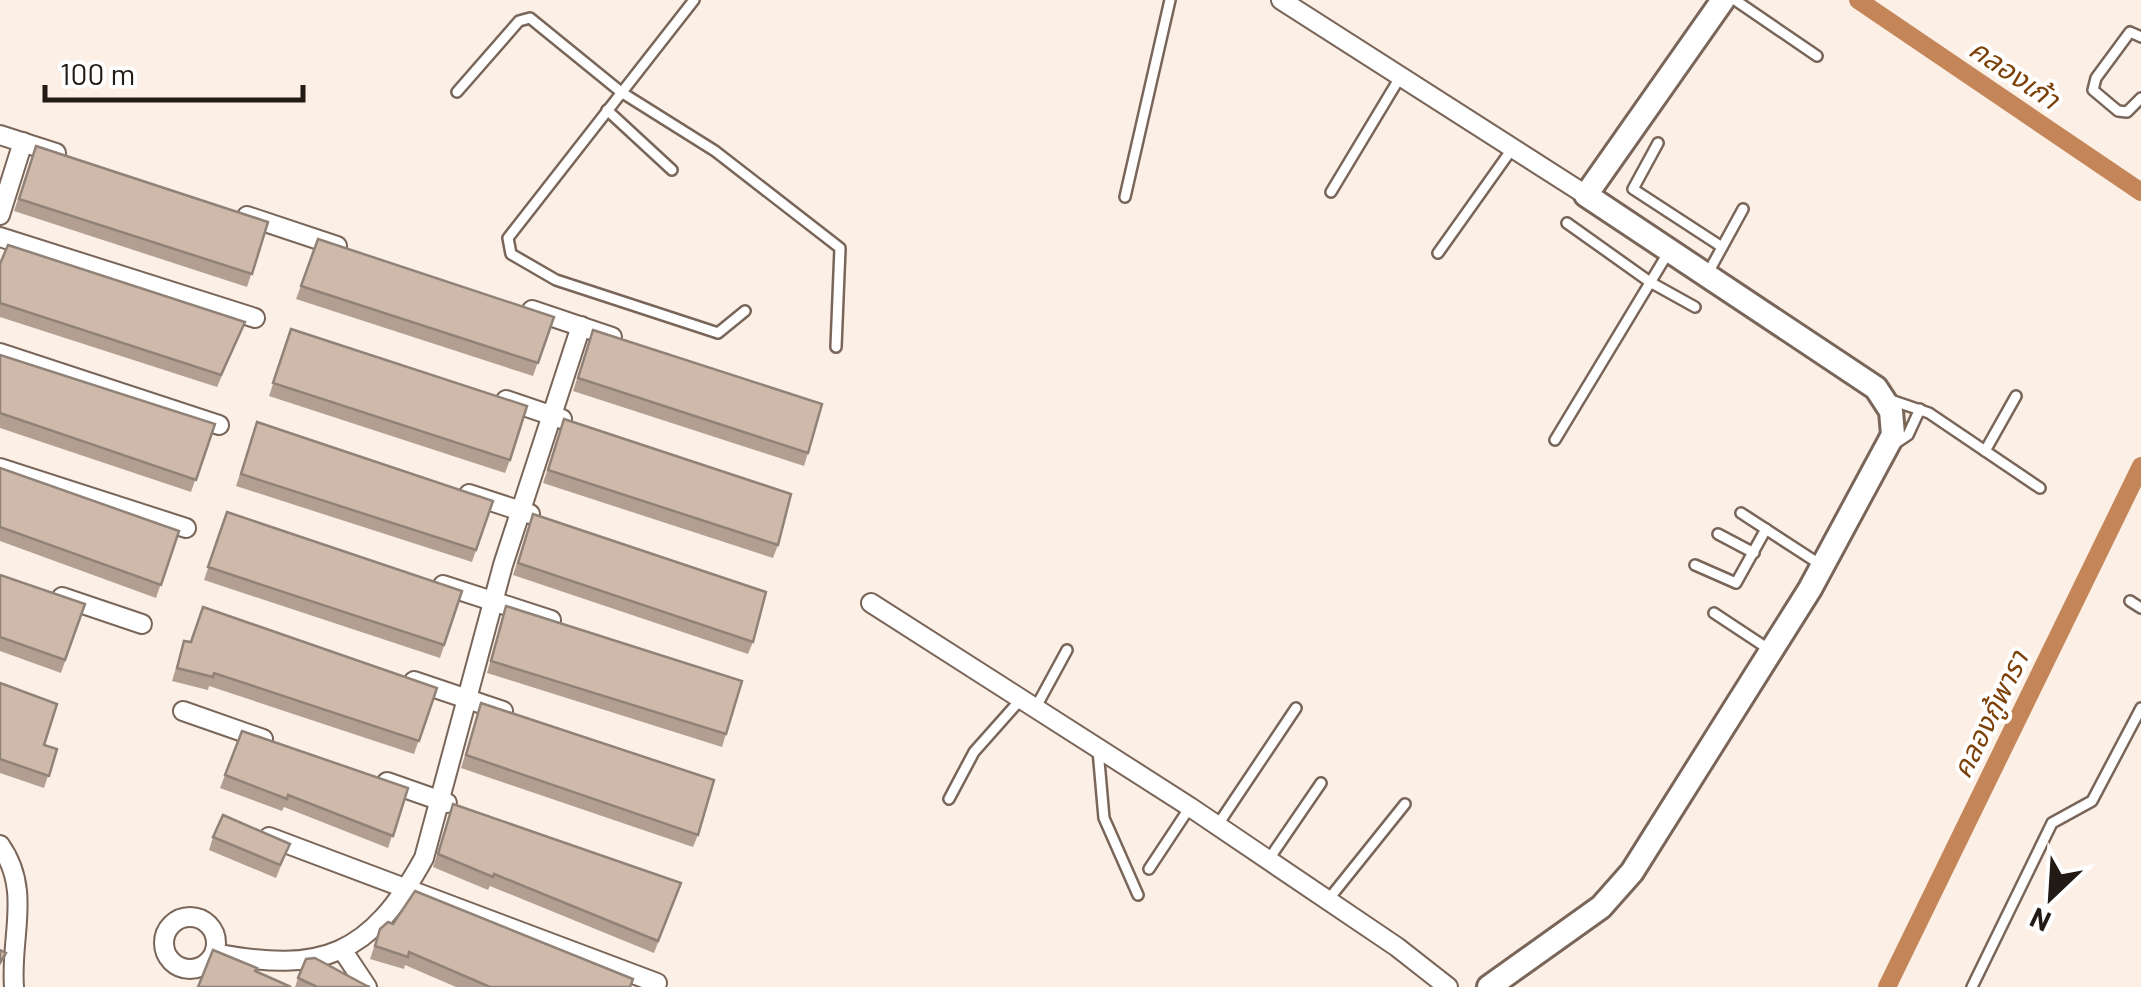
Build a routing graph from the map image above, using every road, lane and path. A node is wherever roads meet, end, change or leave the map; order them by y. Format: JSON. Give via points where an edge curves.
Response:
{"nodes":[{"id":1,"x":694,"y":0,"type":"edge"},
{"id":2,"x":1170,"y":0,"type":"edge"},
{"id":3,"x":1281,"y":0,"type":"edge"},
{"id":4,"x":1723,"y":0,"type":"edge"},
{"id":5,"x":1735,"y":0,"type":"edge"},
{"id":6,"x":2141,"y":37,"type":"edge"},
{"id":7,"x":1817,"y":56,"type":"dead end"},
{"id":8,"x":1400,"y":79,"type":"junction"},
{"id":9,"x":457,"y":92,"type":"dead end"},
{"id":10,"x":621,"y":92,"type":"junction"},
{"id":11,"x":2141,"y":98,"type":"edge"},
{"id":12,"x":608,"y":110,"type":"junction"},
{"id":13,"x":0,"y":135,"type":"edge"},
{"id":14,"x":23,"y":142,"type":"junction"},
{"id":15,"x":1658,"y":142,"type":"dead end"},
{"id":16,"x":1512,"y":149,"type":"junction"},
{"id":17,"x":79,"y":161,"type":"edge"},
{"id":18,"x":672,"y":170,"type":"dead end"},
{"id":19,"x":1332,"y":192,"type":"dead end"},
{"id":20,"x":1586,"y":195,"type":"junction"},
{"id":21,"x":1125,"y":197,"type":"dead end"},
{"id":22,"x":228,"y":210,"type":"edge"},
{"id":23,"x":1743,"y":210,"type":"dead end"},
{"id":24,"x":0,"y":215,"type":"edge"},
{"id":25,"x":1566,"y":223,"type":"dead end"},
{"id":26,"x":0,"y":237,"type":"edge"},
{"id":27,"x":1722,"y":247,"type":"junction"},
{"id":28,"x":1670,"y":250,"type":"junction"},
{"id":29,"x":358,"y":253,"type":"edge"},
{"id":30,"x":1438,"y":253,"type":"dead end"},
{"id":31,"x":1706,"y":275,"type":"junction"},
{"id":32,"x":1650,"y":282,"type":"junction"},
{"id":33,"x":506,"y":302,"type":"edge"},
{"id":34,"x":1695,"y":307,"type":"dead end"},
{"id":35,"x":746,"y":311,"type":"dead end"},
{"id":36,"x":255,"y":318,"type":"dead end"},
{"id":37,"x":581,"y":326,"type":"junction"},
{"id":38,"x":635,"y":344,"type":"edge"},
{"id":39,"x":836,"y":346,"type":"dead end"},
{"id":40,"x":0,"y":353,"type":"edge"},
{"id":41,"x":480,"y":392,"type":"edge"},
{"id":42,"x":2016,"y":396,"type":"dead end"},
{"id":43,"x":1884,"y":398,"type":"junction"},
{"id":44,"x":1920,"y":409,"type":"junction"},
{"id":45,"x":552,"y":416,"type":"junction"},
{"id":46,"x":219,"y":425,"type":"edge"},
{"id":47,"x":589,"y":428,"type":"edge"},
{"id":48,"x":1555,"y":440,"type":"dead end"},
{"id":49,"x":1886,"y":447,"type":"junction"},
{"id":50,"x":1985,"y":451,"type":"junction"},
{"id":51,"x":0,"y":468,"type":"edge"},
{"id":52,"x":449,"y":487,"type":"edge"},
{"id":53,"x":2040,"y":488,"type":"dead end"},
{"id":54,"x":521,"y":511,"type":"junction"},
{"id":55,"x":1741,"y":513,"type":"dead end"},
{"id":56,"x":556,"y":523,"type":"edge"},
{"id":57,"x":186,"y":528,"type":"dead end"},
{"id":58,"x":1766,"y":529,"type":"junction"},
{"id":59,"x":1718,"y":534,"type":"dead end"},
{"id":60,"x":1754,"y":553,"type":"junction"},
{"id":61,"x":1696,"y":565,"type":"dead end"},
{"id":62,"x":1823,"y":566,"type":"junction"},
{"id":63,"x":421,"y":578,"type":"edge"},
{"id":64,"x":36,"y":588,"type":"edge"},
{"id":65,"x":494,"y":602,"type":"junction"},
{"id":66,"x":2130,"y":602,"type":"dead end"},
{"id":67,"x":871,"y":603,"type":"dead end"},
{"id":68,"x":2141,"y":608,"type":"edge"},
{"id":69,"x":1714,"y":614,"type":"dead end"},
{"id":70,"x":142,"y":624,"type":"dead end"},
{"id":71,"x":564,"y":624,"type":"edge"},
{"id":72,"x":1066,"y":650,"type":"dead end"},
{"id":73,"x":1772,"y":651,"type":"junction"},
{"id":74,"x":396,"y":674,"type":"edge"},
{"id":75,"x":467,"y":698,"type":"junction"},
{"id":76,"x":1029,"y":703,"type":"junction"},
{"id":77,"x":1296,"y":708,"type":"dead end"},
{"id":78,"x":2141,"y":708,"type":"edge"},
{"id":79,"x":183,"y":711,"type":"dead end"},
{"id":80,"x":522,"y":717,"type":"edge"},
{"id":81,"x":275,"y":743,"type":"edge"},
{"id":82,"x":1098,"y":748,"type":"junction"},
{"id":83,"x":366,"y":775,"type":"edge"},
{"id":84,"x":1321,"y":783,"type":"dead end"},
{"id":85,"x":949,"y":799,"type":"dead end"},
{"id":86,"x":440,"y":800,"type":"junction"},
{"id":87,"x":1406,"y":804,"type":"dead end"},
{"id":88,"x":459,"y":807,"type":"edge"},
{"id":89,"x":1190,"y":808,"type":"junction"},
{"id":90,"x":1217,"y":826,"type":"junction"},
{"id":91,"x":244,"y":828,"type":"edge"},
{"id":92,"x":0,"y":845,"type":"edge"},
{"id":93,"x":1268,"y":860,"type":"junction"},
{"id":94,"x":1150,"y":869,"type":"dead end"},
{"id":95,"x":406,"y":888,"type":"junction"},
{"id":96,"x":1138,"y":895,"type":"dead end"},
{"id":97,"x":1328,"y":900,"type":"junction"},
{"id":98,"x":343,"y":950,"type":"junction"},
{"id":99,"x":8,"y":953,"type":"edge"},
{"id":100,"x":214,"y":953,"type":"junction"},
{"id":101,"x":183,"y":978,"type":"edge"},
{"id":102,"x":657,"y":982,"type":"dead end"},
{"id":103,"x":14,"y":987,"type":"edge"},
{"id":104,"x":367,"y":987,"type":"edge"},
{"id":105,"x":1448,"y":987,"type":"edge"},
{"id":106,"x":1490,"y":987,"type":"edge"},
{"id":107,"x":1972,"y":987,"type":"edge"}],
"edges":[{"from":1,"to":10,"type":"lane"},
{"from":2,"to":21,"type":"lane"},
{"from":3,"to":8,"type":"street"},
{"from":4,"to":20,"type":"street"},
{"from":5,"to":7,"type":"lane"},
{"from":6,"to":11,"type":"lane","via":[[2130,32],[2092,90],[2118,111],[2127,112]]},
{"from":8,"to":16,"type":"street"},
{"from":8,"to":19,"type":"lane"},
{"from":9,"to":10,"type":"lane","via":[[519,21],[530,18]]},
{"from":10,"to":12,"type":"lane"},
{"from":10,"to":39,"type":"lane","via":[[715,152],[840,248]]},
{"from":12,"to":18,"type":"lane"},
{"from":12,"to":35,"type":"lane","via":[[508,238],[511,254],[556,280],[718,333]]},
{"from":13,"to":14,"type":"street"},
{"from":14,"to":17,"type":"street"},
{"from":14,"to":24,"type":"street"},
{"from":15,"to":27,"type":"lane","via":[[1634,189]]},
{"from":16,"to":20,"type":"street"},
{"from":16,"to":30,"type":"lane"},
{"from":20,"to":28,"type":"street"},
{"from":22,"to":29,"type":"street"},
{"from":23,"to":27,"type":"lane"},
{"from":25,"to":32,"type":"lane"},
{"from":26,"to":36,"type":"street"},
{"from":27,"to":31,"type":"lane"},
{"from":28,"to":31,"type":"street"},
{"from":28,"to":32,"type":"lane"},
{"from":31,"to":43,"type":"street"},
{"from":32,"to":34,"type":"lane"},
{"from":32,"to":48,"type":"lane"},
{"from":33,"to":37,"type":"street"},
{"from":37,"to":38,"type":"street"},
{"from":37,"to":45,"type":"street"},
{"from":40,"to":46,"type":"street"},
{"from":41,"to":45,"type":"street"},
{"from":42,"to":50,"type":"lane"},
{"from":43,"to":44,"type":"lane"},
{"from":43,"to":49,"type":"street","via":[[1895,423]]},
{"from":44,"to":49,"type":"lane","via":[[1902,441]]},
{"from":44,"to":50,"type":"lane"},
{"from":45,"to":47,"type":"street"},
{"from":45,"to":54,"type":"street"},
{"from":49,"to":62,"type":"street"},
{"from":50,"to":53,"type":"lane"},
{"from":51,"to":57,"type":"street"},
{"from":52,"to":54,"type":"street"},
{"from":54,"to":56,"type":"street"},
{"from":54,"to":65,"type":"street"},
{"from":55,"to":58,"type":"lane"},
{"from":58,"to":60,"type":"lane"},
{"from":58,"to":62,"type":"lane"},
{"from":59,"to":60,"type":"lane"},
{"from":60,"to":61,"type":"lane","via":[[1736,584]]},
{"from":62,"to":73,"type":"street"},
{"from":63,"to":65,"type":"street"},
{"from":64,"to":70,"type":"street"},
{"from":65,"to":71,"type":"street"},
{"from":65,"to":75,"type":"street"},
{"from":66,"to":68,"type":"lane"},
{"from":67,"to":76,"type":"street"},
{"from":69,"to":73,"type":"lane"},
{"from":72,"to":76,"type":"lane"},
{"from":73,"to":106,"type":"street","via":[[1632,872],[1601,906]]},
{"from":74,"to":75,"type":"street"},
{"from":75,"to":80,"type":"street"},
{"from":75,"to":86,"type":"street"},
{"from":76,"to":82,"type":"street"},
{"from":76,"to":85,"type":"lane","via":[[974,752]]},
{"from":77,"to":90,"type":"lane"},
{"from":78,"to":107,"type":"lane","via":[[2092,801],[2052,823]]},
{"from":79,"to":81,"type":"street"},
{"from":82,"to":89,"type":"street"},
{"from":82,"to":96,"type":"lane","via":[[1104,818]]},
{"from":83,"to":86,"type":"street"},
{"from":84,"to":93,"type":"lane"},
{"from":86,"to":88,"type":"street"},
{"from":86,"to":95,"type":"street","via":[[424,858]]},
{"from":87,"to":97,"type":"lane"},
{"from":89,"to":90,"type":"street"},
{"from":89,"to":94,"type":"lane"},
{"from":90,"to":93,"type":"street"},
{"from":91,"to":95,"type":"street"},
{"from":92,"to":99,"type":"street","via":[[17,876]]},
{"from":93,"to":97,"type":"street"},
{"from":95,"to":98,"type":"street","via":[[388,915]]},
{"from":95,"to":102,"type":"street"},
{"from":97,"to":105,"type":"street"},
{"from":98,"to":100,"type":"street","via":[[296,964]]},
{"from":98,"to":104,"type":"street"},
{"from":99,"to":103,"type":"street"},
{"from":100,"to":101,"type":"street"},
{"from":100,"to":101,"type":"street","via":[[211,927],[179,919],[167,930],[164,946]]}]}
